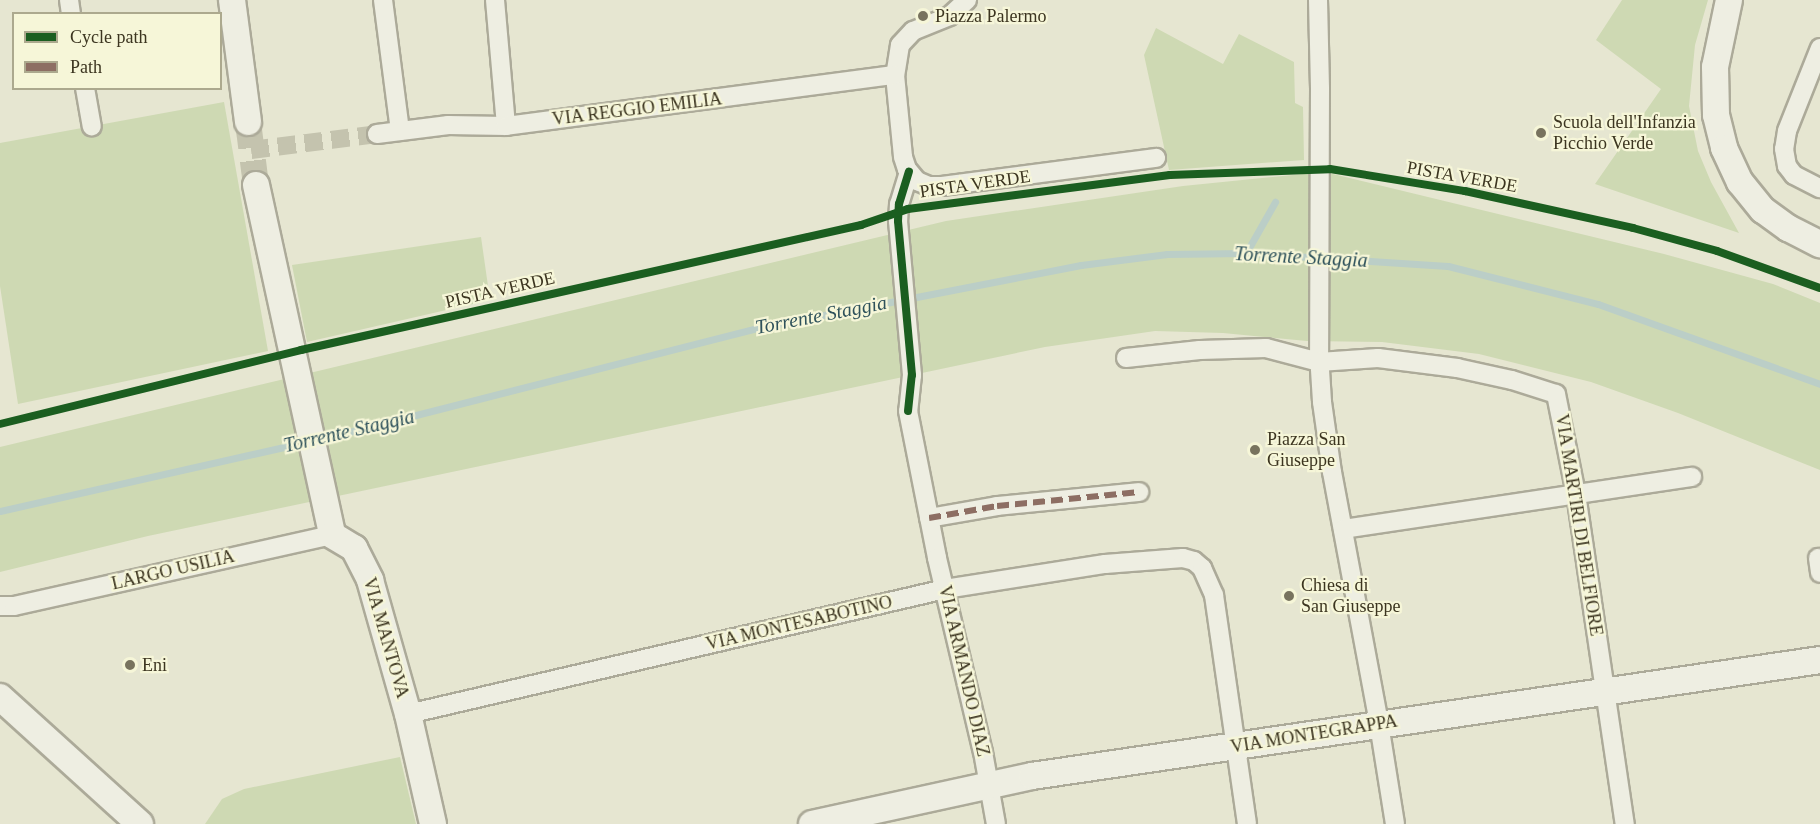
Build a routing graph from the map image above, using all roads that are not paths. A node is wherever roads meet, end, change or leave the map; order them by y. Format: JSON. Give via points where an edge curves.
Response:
{"nodes":[{"id":1,"x":232,"y":0,"type":"edge"},
{"id":2,"x":383,"y":0,"type":"edge"},
{"id":3,"x":495,"y":0,"type":"edge"},
{"id":4,"x":967,"y":0,"type":"edge"},
{"id":5,"x":1318,"y":0,"type":"edge"},
{"id":6,"x":1729,"y":0,"type":"edge"},
{"id":7,"x":1820,"y":48,"type":"edge"},
{"id":8,"x":896,"y":75,"type":"junction"},
{"id":9,"x":85,"y":90,"type":"edge"},
{"id":10,"x":248,"y":122,"type":"tunnel mouth"},
{"id":11,"x":92,"y":126,"type":"dead end"},
{"id":12,"x":506,"y":126,"type":"junction"},
{"id":13,"x":400,"y":131,"type":"junction"},
{"id":14,"x":377,"y":134,"type":"tunnel mouth"},
{"id":15,"x":1156,"y":158,"type":"dead end"},
{"id":16,"x":909,"y":172,"type":"junction"},
{"id":17,"x":256,"y":185,"type":"tunnel mouth"},
{"id":18,"x":1820,"y":188,"type":"edge"},
{"id":19,"x":1820,"y":244,"type":"edge"},
{"id":20,"x":1126,"y":358,"type":"dead end"},
{"id":21,"x":1319,"y":362,"type":"junction"},
{"id":22,"x":1692,"y":477,"type":"dead end"},
{"id":23,"x":1139,"y":492,"type":"dead end"},
{"id":24,"x":1576,"y":494,"type":"junction"},
{"id":25,"x":929,"y":518,"type":"junction"},
{"id":26,"x":1343,"y":529,"type":"junction"},
{"id":27,"x":332,"y":535,"type":"junction"},
{"id":28,"x":945,"y":589,"type":"junction"},
{"id":29,"x":5,"y":610,"type":"edge"},
{"id":30,"x":1820,"y":660,"type":"edge"},
{"id":31,"x":1605,"y":691,"type":"junction"},
{"id":32,"x":5,"y":705,"type":"edge"},
{"id":33,"x":408,"y":714,"type":"junction"},
{"id":34,"x":1379,"y":724,"type":"junction"},
{"id":35,"x":1236,"y":747,"type":"junction"},
{"id":36,"x":990,"y":783,"type":"junction"},
{"id":37,"x":134,"y":822,"type":"edge"},
{"id":38,"x":433,"y":824,"type":"edge"},
{"id":39,"x":812,"y":824,"type":"edge"},
{"id":40,"x":996,"y":824,"type":"edge"},
{"id":41,"x":1246,"y":824,"type":"edge"},
{"id":42,"x":1395,"y":824,"type":"edge"},
{"id":43,"x":1625,"y":824,"type":"edge"}],
"edges":[{"from":1,"to":10,"type":"main road"},
{"from":2,"to":13,"type":"street"},
{"from":3,"to":12,"type":"street"},
{"from":4,"to":8,"type":"street","via":[[951,16],[907,36],[900,45]]},
{"from":5,"to":21,"type":"street"},
{"from":6,"to":19,"type":"main road","via":[[1715,67],[1716,115],[1724,148],[1740,182],[1763,210]]},
{"from":7,"to":18,"type":"street","via":[[1787,131],[1784,150],[1787,166],[1794,175]]},
{"from":8,"to":12,"type":"street","name":"VIA REGGIO EMILIA"},
{"from":8,"to":16,"type":"street","via":[[903,157]]},
{"from":9,"to":11,"type":"street"},
{"from":12,"to":13,"type":"street","name":"VIA REGGIO EMILIA","via":[[458,125]]},
{"from":13,"to":14,"type":"street","name":"VIA REGGIO EMILIA"},
{"from":15,"to":16,"type":"street","via":[[942,186],[923,184]]},
{"from":16,"to":25,"type":"street","name":"VIA ARMANDO DIAZ","via":[[899,204],[898,229],[912,375],[908,411]]},
{"from":17,"to":27,"type":"main road"},
{"from":20,"to":21,"type":"street","via":[[1266,348]]},
{"from":21,"to":24,"type":"street","name":"VIA MARTIRI DI BELFIORE","via":[[1378,358],[1436,364],[1556,394]]},
{"from":21,"to":26,"type":"street","via":[[1327,441]]},
{"from":22,"to":24,"type":"street"},
{"from":23,"to":25,"type":"street","via":[[997,506]]},
{"from":24,"to":26,"type":"street"},
{"from":24,"to":31,"type":"street","name":"VIA MARTIRI DI BELFIORE"},
{"from":25,"to":28,"type":"street","name":"VIA ARMANDO DIAZ"},
{"from":26,"to":34,"type":"street"},
{"from":27,"to":29,"type":"street","name":"LARGO USILIA"},
{"from":27,"to":33,"type":"main road","name":"VIA MANTOVA","via":[[354,548],[366,569]]},
{"from":28,"to":33,"type":"street","name":"VIA MONTESABOTINO"},
{"from":28,"to":35,"type":"street","name":"VIA MONTESABOTINO","via":[[1132,560],[1177,557],[1194,561],[1206,574],[1214,595]]},
{"from":28,"to":36,"type":"street","name":"VIA ARMANDO DIAZ"},
{"from":30,"to":31,"type":"main road","name":"VIA MONTEGRAPPA"},
{"from":31,"to":34,"type":"main road","name":"VIA MONTEGRAPPA"},
{"from":31,"to":43,"type":"street","name":"VIA MARTIRI DI BELFIORE"},
{"from":32,"to":37,"type":"main road"},
{"from":33,"to":38,"type":"main road","name":"VIA MANTOVA"},
{"from":34,"to":35,"type":"main road","name":"VIA MONTEGRAPPA"},
{"from":34,"to":42,"type":"street"},
{"from":35,"to":36,"type":"main road","name":"VIA MONTEGRAPPA"},
{"from":35,"to":41,"type":"street"},
{"from":36,"to":39,"type":"main road","name":"VIA MONTEGRAPPA"},
{"from":36,"to":40,"type":"street","name":"VIA ARMANDO DIAZ"}]}
